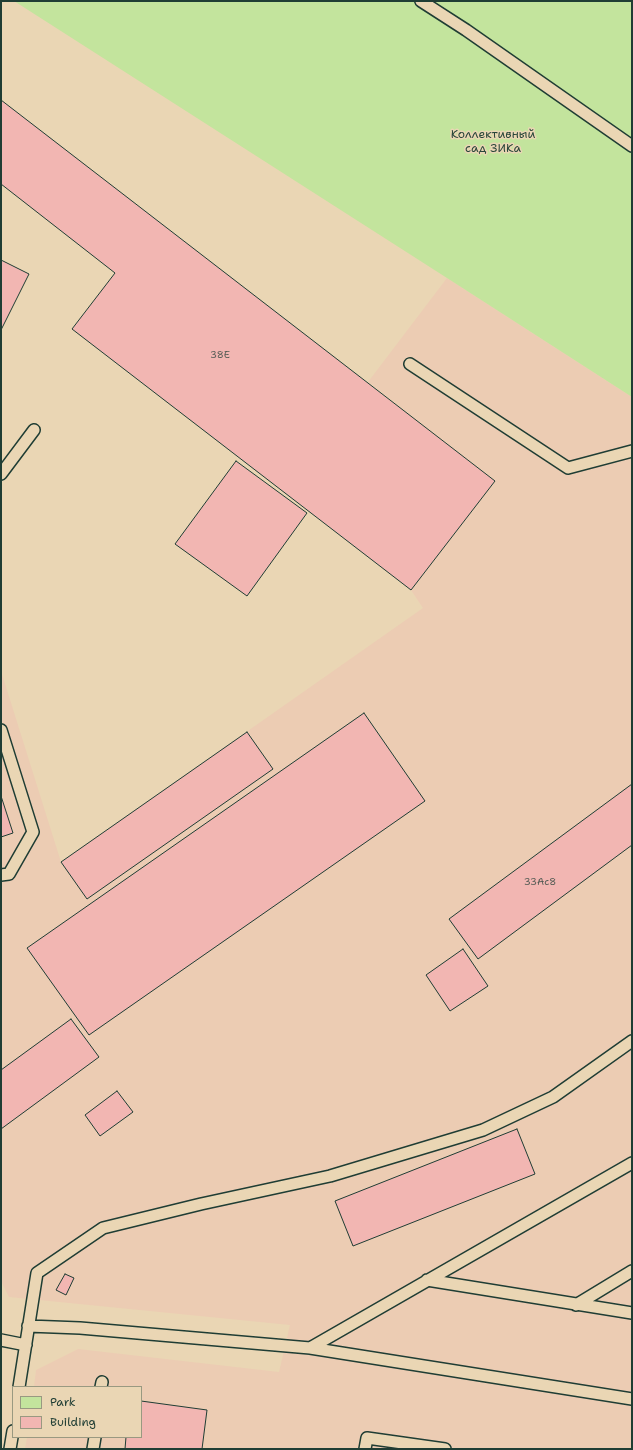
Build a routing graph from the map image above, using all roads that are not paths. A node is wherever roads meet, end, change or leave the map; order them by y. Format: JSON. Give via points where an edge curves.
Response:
{"nodes":[{"id":1,"x":421,"y":1,"type":"edge"},
{"id":2,"x":632,"y":146,"type":"edge"},
{"id":3,"x":410,"y":364,"type":"dead end"},
{"id":4,"x":34,"y":430,"type":"dead end"},
{"id":5,"x":632,"y":451,"type":"edge"},
{"id":6,"x":1,"y":474,"type":"edge"},
{"id":7,"x":1,"y":730,"type":"edge"},
{"id":8,"x":1,"y":875,"type":"edge"},
{"id":9,"x":632,"y":1041,"type":"edge"},
{"id":10,"x":632,"y":1163,"type":"edge"},
{"id":11,"x":632,"y":1271,"type":"edge"},
{"id":12,"x":427,"y":1280,"type":"junction"},
{"id":13,"x":576,"y":1304,"type":"junction"},
{"id":14,"x":632,"y":1313,"type":"edge"},
{"id":15,"x":28,"y":1326,"type":"junction"},
{"id":16,"x":1,"y":1340,"type":"edge"},
{"id":17,"x":26,"y":1345,"type":"junction"},
{"id":18,"x":310,"y":1348,"type":"junction"},
{"id":19,"x":19,"y":1386,"type":"edge"},
{"id":20,"x":632,"y":1399,"type":"edge"},
{"id":21,"x":12,"y":1437,"type":"edge"},
{"id":22,"x":95,"y":1438,"type":"edge"},
{"id":23,"x":10,"y":1449,"type":"edge"},
{"id":24,"x":93,"y":1449,"type":"edge"},
{"id":25,"x":365,"y":1449,"type":"edge"},
{"id":26,"x":444,"y":1449,"type":"edge"}],
"edges":[{"from":1,"to":2,"type":"lane"},
{"from":3,"to":5,"type":"lane","via":[[568,468]]},
{"from":4,"to":6,"type":"lane"},
{"from":7,"to":8,"type":"lane","via":[[33,832],[9,874]]},
{"from":9,"to":15,"type":"lane","via":[[553,1097],[483,1130],[330,1176],[103,1228],[37,1273]]},
{"from":10,"to":12,"type":"lane"},
{"from":11,"to":13,"type":"lane"},
{"from":12,"to":13,"type":"lane"},
{"from":12,"to":18,"type":"lane"},
{"from":13,"to":14,"type":"lane"},
{"from":15,"to":17,"type":"lane"},
{"from":15,"to":18,"type":"lane","via":[[80,1328]]},
{"from":16,"to":17,"type":"lane"},
{"from":17,"to":19,"type":"lane"},
{"from":18,"to":20,"type":"lane"},
{"from":21,"to":23,"type":"lane"},
{"from":22,"to":24,"type":"lane"},
{"from":25,"to":26,"type":"lane","via":[[367,1438]]}]}
